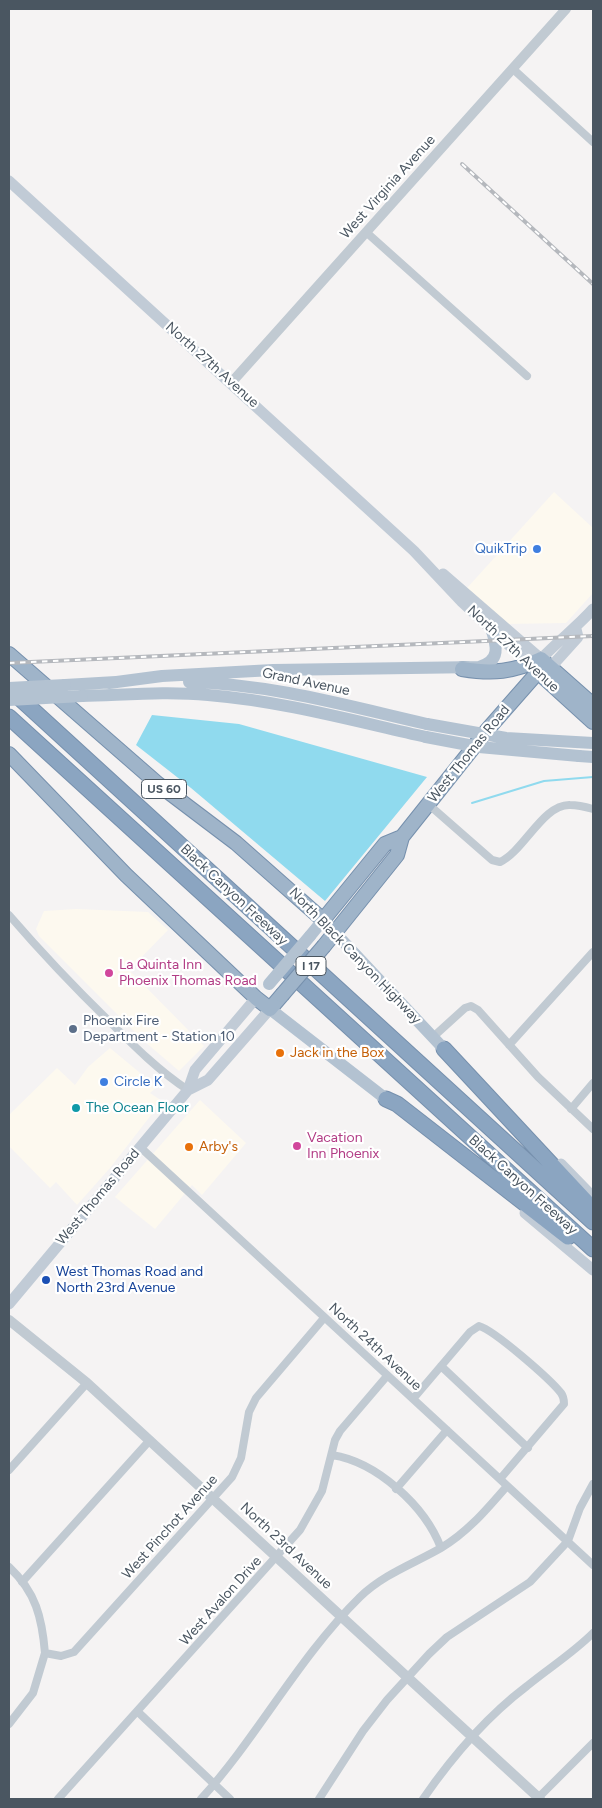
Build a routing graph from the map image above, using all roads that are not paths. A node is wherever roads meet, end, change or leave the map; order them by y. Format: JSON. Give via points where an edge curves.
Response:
{"nodes":[{"id":1,"x":566,"y":9,"type":"edge"},
{"id":2,"x":513,"y":69,"type":"junction"},
{"id":3,"x":593,"y":142,"type":"edge"},
{"id":4,"x":9,"y":181,"type":"edge"},
{"id":5,"x":366,"y":232,"type":"junction"},
{"id":6,"x":527,"y":376,"type":"dead end"},
{"id":7,"x":231,"y":383,"type":"junction"},
{"id":8,"x":414,"y":551,"type":"junction"},
{"id":9,"x":593,"y":609,"type":"edge"},
{"id":10,"x":491,"y":628,"type":"junction"},
{"id":11,"x":9,"y":654,"type":"edge"},
{"id":12,"x":540,"y":665,"type":"junction"},
{"id":13,"x":462,"y":669,"type":"junction"},
{"id":14,"x":109,"y":683,"type":"junction"},
{"id":15,"x":9,"y":688,"type":"edge"},
{"id":16,"x":9,"y":700,"type":"edge"},
{"id":17,"x":593,"y":705,"type":"edge"},
{"id":18,"x":9,"y":707,"type":"edge"},
{"id":19,"x":9,"y":717,"type":"edge"},
{"id":20,"x":593,"y":722,"type":"edge"},
{"id":21,"x":593,"y":743,"type":"edge"},
{"id":22,"x":9,"y":754,"type":"edge"},
{"id":23,"x":593,"y":756,"type":"edge"},
{"id":24,"x":428,"y":804,"type":"junction"},
{"id":25,"x":593,"y":809,"type":"edge"},
{"id":26,"x":402,"y":837,"type":"junction"},
{"id":27,"x":9,"y":915,"type":"edge"},
{"id":28,"x":323,"y":920,"type":"junction"},
{"id":29,"x":335,"y":932,"type":"junction"},
{"id":30,"x":593,"y":952,"type":"edge"},
{"id":31,"x":256,"y":998,"type":"junction"},
{"id":32,"x":270,"y":1010,"type":"junction"},
{"id":33,"x":433,"y":1038,"type":"junction"},
{"id":34,"x":509,"y":1045,"type":"junction"},
{"id":35,"x":444,"y":1049,"type":"junction"},
{"id":36,"x":593,"y":1083,"type":"edge"},
{"id":37,"x":188,"y":1090,"type":"junction"},
{"id":38,"x":386,"y":1099,"type":"junction"},
{"id":39,"x":571,"y":1109,"type":"junction"},
{"id":40,"x":593,"y":1129,"type":"edge"},
{"id":41,"x":140,"y":1147,"type":"junction"},
{"id":42,"x":593,"y":1197,"type":"edge"},
{"id":43,"x":593,"y":1209,"type":"edge"},
{"id":44,"x":593,"y":1222,"type":"edge"},
{"id":45,"x":593,"y":1238,"type":"edge"},
{"id":46,"x":593,"y":1249,"type":"edge"},
{"id":47,"x":593,"y":1254,"type":"edge"},
{"id":48,"x":593,"y":1270,"type":"edge"},
{"id":49,"x":9,"y":1304,"type":"edge"},
{"id":50,"x":324,"y":1318,"type":"junction"},
{"id":51,"x":9,"y":1320,"type":"edge"},
{"id":52,"x":441,"y":1366,"type":"junction"},
{"id":53,"x":387,"y":1376,"type":"junction"},
{"id":54,"x":88,"y":1383,"type":"junction"},
{"id":55,"x":413,"y":1399,"type":"junction"},
{"id":56,"x":447,"y":1430,"type":"junction"},
{"id":57,"x":150,"y":1440,"type":"junction"},
{"id":58,"x":528,"y":1448,"type":"junction"},
{"id":59,"x":332,"y":1456,"type":"junction"},
{"id":60,"x":9,"y":1470,"type":"edge"},
{"id":61,"x":500,"y":1480,"type":"junction"},
{"id":62,"x":593,"y":1484,"type":"edge"},
{"id":63,"x":507,"y":1486,"type":"junction"},
{"id":64,"x":396,"y":1489,"type":"junction"},
{"id":65,"x":214,"y":1498,"type":"junction"},
{"id":66,"x":568,"y":1541,"type":"junction"},
{"id":67,"x":441,"y":1548,"type":"junction"},
{"id":68,"x":277,"y":1557,"type":"junction"},
{"id":69,"x":593,"y":1565,"type":"edge"},
{"id":70,"x":9,"y":1567,"type":"edge"},
{"id":71,"x":22,"y":1582,"type":"junction"},
{"id":72,"x":342,"y":1616,"type":"junction"},
{"id":73,"x":593,"y":1633,"type":"edge"},
{"id":74,"x":45,"y":1653,"type":"junction"},
{"id":75,"x":408,"y":1677,"type":"junction"},
{"id":76,"x":138,"y":1712,"type":"junction"},
{"id":77,"x":9,"y":1724,"type":"edge"},
{"id":78,"x":472,"y":1737,"type":"junction"},
{"id":79,"x":593,"y":1743,"type":"edge"},
{"id":80,"x":214,"y":1784,"type":"junction"},
{"id":81,"x":58,"y":1799,"type":"edge"},
{"id":82,"x":201,"y":1799,"type":"edge"},
{"id":83,"x":230,"y":1799,"type":"edge"},
{"id":84,"x":319,"y":1799,"type":"edge"},
{"id":85,"x":423,"y":1799,"type":"edge"},
{"id":86,"x":538,"y":1799,"type":"edge"}],
"edges":[{"from":1,"to":2,"type":"street","name":"West Virginia Avenue"},
{"from":2,"to":3,"type":"street"},
{"from":2,"to":5,"type":"street","name":"West Virginia Avenue"},
{"from":4,"to":7,"type":"main road","name":"North 27th Avenue"},
{"from":5,"to":6,"type":"street"},
{"from":5,"to":7,"type":"street","name":"West Virginia Avenue"},
{"from":7,"to":8,"type":"main road","name":"North 27th Avenue"},
{"from":8,"to":10,"type":"main road","name":"North 27th Avenue"},
{"from":8,"to":12,"type":"main road","name":"North 27th Avenue","via":[[469,594]]},
{"from":9,"to":12,"type":"main road","name":"West Thomas Road","via":[[576,629],[578,637]]},
{"from":10,"to":12,"type":"main road","name":"North 27th Avenue"},
{"from":10,"to":13,"type":"main road","via":[[497,649],[494,659],[484,666]]},
{"from":11,"to":28,"type":"highway","name":"North Black Canyon Highway","number":"US 60","via":[[158,784],[236,843]]},
{"from":12,"to":13,"type":"highway","via":[[510,671]]},
{"from":12,"to":17,"type":"highway","name":"North 27th Avenue"},
{"from":12,"to":20,"type":"highway","name":"North 27th Avenue"},
{"from":12,"to":24,"type":"highway","name":"West Thomas Road"},
{"from":13,"to":14,"type":"main road","via":[[282,669],[162,676]]},
{"from":14,"to":15,"type":"main road","name":"Grand Avenue","bridge":true},
{"from":14,"to":21,"type":"main road","name":"Grand Avenue","bridge":true,"via":[[196,682],[257,686],[506,738]]},
{"from":15,"to":44,"type":"highway","name":"Black Canyon Freeway","number":"I 17"},
{"from":16,"to":23,"type":"main road","name":"Grand Avenue","bridge":true,"via":[[182,694],[230,697],[479,747]]},
{"from":18,"to":45,"type":"highway"},
{"from":19,"to":46,"type":"highway","name":"Black Canyon Freeway","number":"I 17"},
{"from":22,"to":31,"type":"highway","via":[[126,875]]},
{"from":24,"to":25,"type":"street","via":[[492,860],[500,862],[514,853],[542,820],[562,806],[570,804]]},
{"from":24,"to":26,"type":"highway","name":"West Thomas Road"},
{"from":26,"to":28,"type":"highway","name":"West Thomas Road","via":[[385,844]]},
{"from":26,"to":29,"type":"highway","name":"West Thomas Road","via":[[398,855]]},
{"from":27,"to":37,"type":"street","via":[[60,973],[127,1039]]},
{"from":28,"to":29,"type":"main road","name":"North Black Canyon Highway"},
{"from":28,"to":31,"type":"main road","name":"West Thomas Road","bridge":true},
{"from":29,"to":32,"type":"highway","name":"West Thomas Road","bridge":true},
{"from":29,"to":33,"type":"main road","name":"North Black Canyon Highway"},
{"from":30,"to":34,"type":"street"},
{"from":31,"to":32,"type":"highway"},
{"from":31,"to":37,"type":"main road","name":"West Thomas Road","via":[[195,1070]]},
{"from":32,"to":37,"type":"main road","name":"West Thomas Road","via":[[208,1080]]},
{"from":32,"to":38,"type":"main road"},
{"from":33,"to":34,"type":"street","via":[[471,1006]]},
{"from":33,"to":35,"type":"main road","name":"North Black Canyon Highway"},
{"from":34,"to":39,"type":"street"},
{"from":35,"to":42,"type":"main road","name":"North Black Canyon Highway","via":[[486,1087]]},
{"from":35,"to":43,"type":"highway"},
{"from":36,"to":39,"type":"street"},
{"from":37,"to":41,"type":"main road","name":"West Thomas Road"},
{"from":38,"to":47,"type":"highway","via":[[398,1104]]},
{"from":38,"to":48,"type":"main road","via":[[398,1113]]},
{"from":39,"to":40,"type":"street"},
{"from":41,"to":49,"type":"main road","name":"West Thomas Road"},
{"from":41,"to":50,"type":"street","name":"North 24th Avenue"},
{"from":50,"to":53,"type":"street","name":"North 24th Avenue"},
{"from":50,"to":65,"type":"street","name":"West Pinchot Avenue","via":[[256,1398],[249,1412],[241,1458],[232,1477]]},
{"from":51,"to":54,"type":"street","name":"North 23rd Avenue"},
{"from":52,"to":55,"type":"street"},
{"from":52,"to":58,"type":"street"},
{"from":52,"to":58,"type":"street","via":[[479,1326],[501,1339],[562,1394],[564,1404]]},
{"from":53,"to":55,"type":"street","name":"North 24th Avenue"},
{"from":53,"to":59,"type":"street","name":"West Avalon Drive","via":[[340,1431]]},
{"from":54,"to":57,"type":"street","name":"North 23rd Avenue"},
{"from":54,"to":60,"type":"street"},
{"from":55,"to":56,"type":"street","name":"North 24th Avenue"},
{"from":56,"to":61,"type":"street","name":"North 24th Avenue"},
{"from":56,"to":64,"type":"street"},
{"from":57,"to":65,"type":"street","name":"North 23rd Avenue"},
{"from":57,"to":71,"type":"street"},
{"from":58,"to":61,"type":"street"},
{"from":59,"to":64,"type":"street","via":[[361,1464]]},
{"from":59,"to":68,"type":"street","name":"West Avalon Drive","via":[[316,1504],[300,1530]]},
{"from":61,"to":63,"type":"street","name":"North 24th Avenue"},
{"from":62,"to":66,"type":"street"},
{"from":63,"to":66,"type":"street","name":"North 24th Avenue"},
{"from":63,"to":67,"type":"street","via":[[472,1525]]},
{"from":64,"to":67,"type":"street","via":[[419,1511]]},
{"from":65,"to":68,"type":"street","name":"North 23rd Avenue"},
{"from":65,"to":74,"type":"street","name":"West Pinchot Avenue","via":[[74,1652],[62,1656]]},
{"from":66,"to":69,"type":"street","name":"North 24th Avenue"},
{"from":66,"to":75,"type":"street","via":[[530,1582],[447,1638]]},
{"from":67,"to":72,"type":"street","via":[[376,1582]]},
{"from":68,"to":72,"type":"street","name":"North 23rd Avenue"},
{"from":68,"to":76,"type":"street","name":"West Avalon Drive"},
{"from":70,"to":71,"type":"street"},
{"from":71,"to":74,"type":"street","via":[[40,1613]]},
{"from":72,"to":75,"type":"street","name":"North 23rd Avenue"},
{"from":72,"to":80,"type":"street","via":[[297,1670],[253,1736]]},
{"from":73,"to":78,"type":"street","via":[[510,1700]]},
{"from":74,"to":77,"type":"street","via":[[33,1693]]},
{"from":75,"to":78,"type":"street","name":"North 23rd Avenue"},
{"from":75,"to":84,"type":"street","via":[[363,1731]]},
{"from":76,"to":80,"type":"street"},
{"from":76,"to":81,"type":"street","name":"West Avalon Drive"},
{"from":78,"to":85,"type":"street"},
{"from":78,"to":86,"type":"street","name":"North 23rd Avenue"},
{"from":79,"to":86,"type":"street"},
{"from":80,"to":82,"type":"street"},
{"from":80,"to":83,"type":"street"}]}
